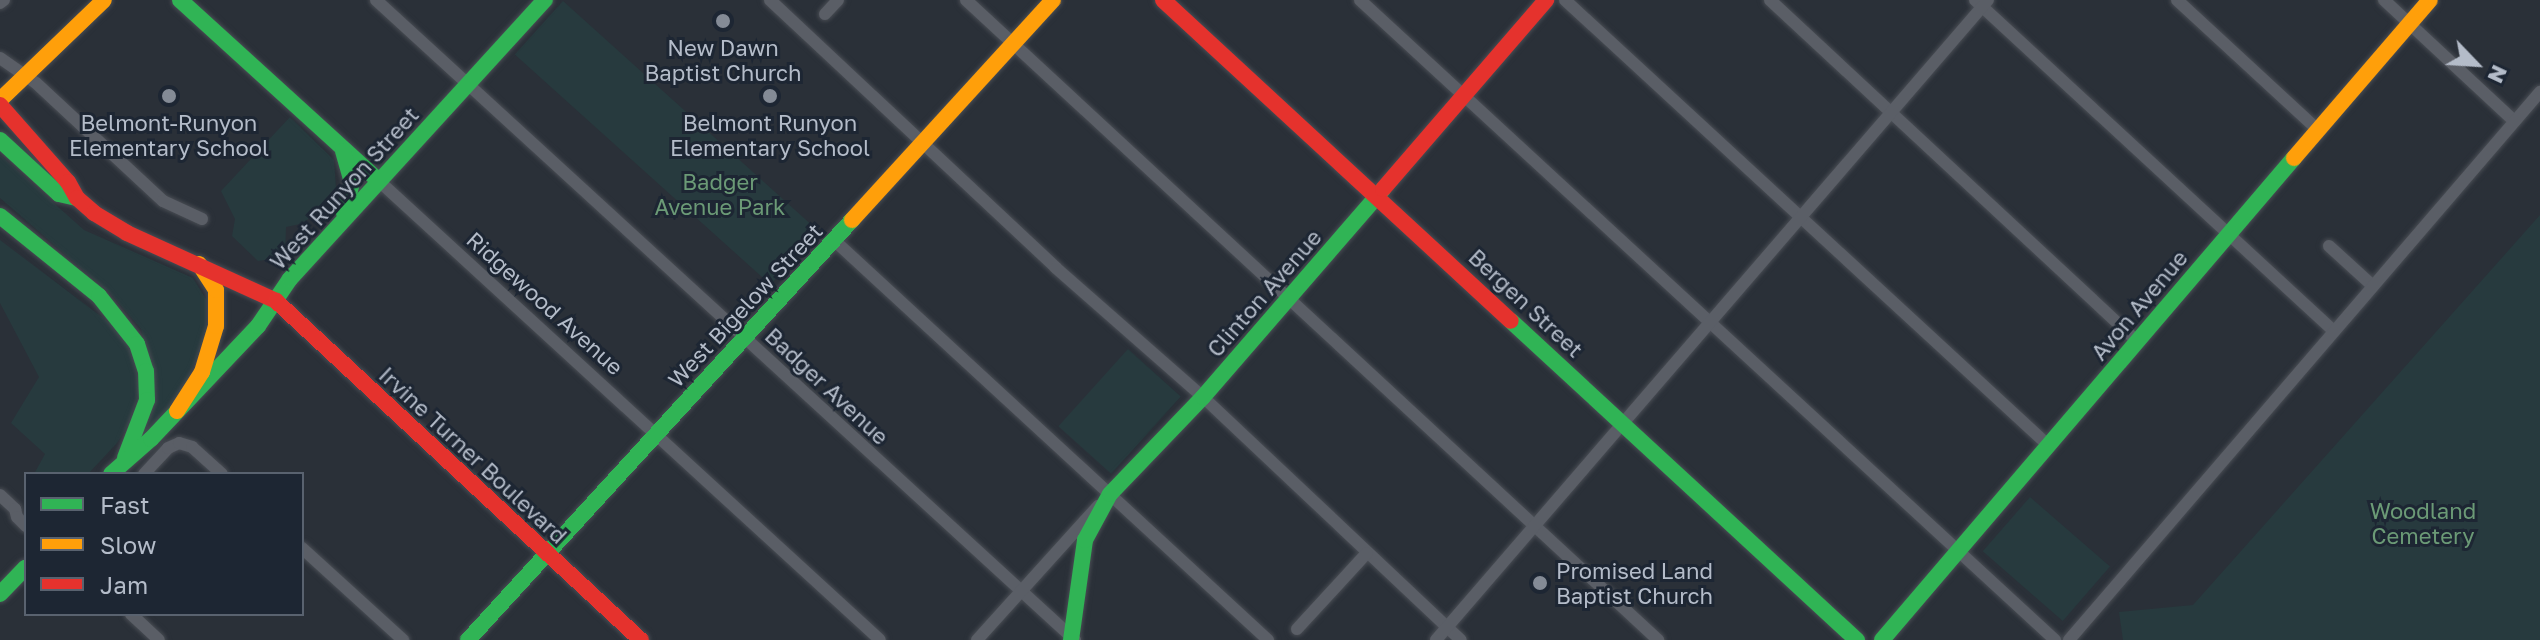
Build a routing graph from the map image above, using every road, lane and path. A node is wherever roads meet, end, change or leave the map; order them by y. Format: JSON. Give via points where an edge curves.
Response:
{"nodes":[{"id":1,"x":104,"y":0,"type":"edge"},
{"id":2,"x":180,"y":0,"type":"edge"},
{"id":3,"x":376,"y":0,"type":"edge"},
{"id":4,"x":545,"y":0,"type":"edge"},
{"id":5,"x":770,"y":0,"type":"edge"},
{"id":6,"x":838,"y":0,"type":"edge"},
{"id":7,"x":966,"y":0,"type":"edge"},
{"id":8,"x":1053,"y":0,"type":"edge"},
{"id":9,"x":1163,"y":0,"type":"edge"},
{"id":10,"x":1360,"y":0,"type":"edge"},
{"id":11,"x":1546,"y":0,"type":"edge"},
{"id":12,"x":1565,"y":0,"type":"edge"},
{"id":13,"x":1770,"y":0,"type":"edge"},
{"id":14,"x":2177,"y":0,"type":"edge"},
{"id":15,"x":2384,"y":0,"type":"edge"},
{"id":16,"x":2430,"y":0,"type":"edge"},
{"id":17,"x":1982,"y":2,"type":"edge"},
{"id":18,"x":825,"y":14,"type":"dead end"},
{"id":19,"x":2410,"y":24,"type":"junction"},
{"id":20,"x":1014,"y":43,"type":"junction"},
{"id":21,"x":0,"y":58,"type":"edge"},
{"id":22,"x":25,"y":76,"type":"junction"},
{"id":23,"x":468,"y":84,"type":"junction"},
{"id":24,"x":2540,"y":92,"type":"edge"},
{"id":25,"x":1463,"y":96,"type":"junction"},
{"id":26,"x":0,"y":102,"type":"edge"},
{"id":27,"x":1892,"y":112,"type":"junction"},
{"id":28,"x":2514,"y":121,"type":"junction"},
{"id":29,"x":2318,"y":130,"type":"junction"},
{"id":30,"x":0,"y":140,"type":"edge"},
{"id":31,"x":924,"y":141,"type":"junction"},
{"id":32,"x":341,"y":146,"type":"junction"},
{"id":33,"x":379,"y":181,"type":"junction"},
{"id":34,"x":1378,"y":196,"type":"junction"},
{"id":35,"x":77,"y":198,"type":"junction"},
{"id":36,"x":0,"y":216,"type":"edge"},
{"id":37,"x":1800,"y":216,"type":"junction"},
{"id":38,"x":202,"y":219,"type":"dead end"},
{"id":39,"x":341,"y":222,"type":"junction"},
{"id":40,"x":0,"y":232,"type":"edge"},
{"id":41,"x":2230,"y":233,"type":"junction"},
{"id":42,"x":835,"y":241,"type":"junction"},
{"id":43,"x":2329,"y":246,"type":"dead end"},
{"id":44,"x":199,"y":264,"type":"junction"},
{"id":45,"x":2373,"y":286,"type":"junction"},
{"id":46,"x":1291,"y":297,"type":"junction"},
{"id":47,"x":276,"y":301,"type":"junction"},
{"id":48,"x":107,"y":306,"type":"junction"},
{"id":49,"x":1710,"y":322,"type":"junction"},
{"id":50,"x":2334,"y":331,"type":"junction"},
{"id":51,"x":746,"y":338,"type":"junction"},
{"id":52,"x":2137,"y":341,"type":"junction"},
{"id":53,"x":1203,"y":397,"type":"junction"},
{"id":54,"x":177,"y":411,"type":"junction"},
{"id":55,"x":1624,"y":423,"type":"junction"},
{"id":56,"x":657,"y":434,"type":"junction"},
{"id":57,"x":2049,"y":446,"type":"junction"},
{"id":58,"x":125,"y":458,"type":"junction"},
{"id":59,"x":113,"y":472,"type":"edge"},
{"id":60,"x":146,"y":472,"type":"edge"},
{"id":61,"x":220,"y":472,"type":"edge"},
{"id":62,"x":1110,"y":494,"type":"junction"},
{"id":63,"x":0,"y":495,"type":"edge"},
{"id":64,"x":24,"y":524,"type":"edge"},
{"id":65,"x":1534,"y":526,"type":"junction"},
{"id":66,"x":304,"y":550,"type":"edge"},
{"id":67,"x":1957,"y":551,"type":"junction"},
{"id":68,"x":546,"y":553,"type":"junction"},
{"id":69,"x":1367,"y":553,"type":"junction"},
{"id":70,"x":24,"y":569,"type":"edge"},
{"id":71,"x":1021,"y":591,"type":"junction"},
{"id":72,"x":0,"y":594,"type":"edge"},
{"id":73,"x":133,"y":616,"type":"edge"},
{"id":74,"x":1447,"y":627,"type":"junction"},
{"id":75,"x":1297,"y":629,"type":"dead end"},
{"id":76,"x":1073,"y":639,"type":"edge"},
{"id":77,"x":159,"y":640,"type":"edge"},
{"id":78,"x":403,"y":640,"type":"edge"},
{"id":79,"x":468,"y":640,"type":"edge"},
{"id":80,"x":641,"y":640,"type":"edge"},
{"id":81,"x":880,"y":640,"type":"edge"},
{"id":82,"x":977,"y":640,"type":"edge"},
{"id":83,"x":1268,"y":640,"type":"edge"},
{"id":84,"x":1436,"y":640,"type":"edge"},
{"id":85,"x":1461,"y":640,"type":"edge"},
{"id":86,"x":1658,"y":640,"type":"edge"},
{"id":87,"x":1857,"y":640,"type":"edge"},
{"id":88,"x":1882,"y":640,"type":"edge"},
{"id":89,"x":2055,"y":640,"type":"edge"},
{"id":90,"x":2069,"y":640,"type":"edge"}],
"edges":[{"from":1,"to":22,"type":"main road"},
{"from":2,"to":32,"type":"main road","name":"Ridgewood Avenue"},
{"from":3,"to":23,"type":"street","name":"Badger Avenue"},
{"from":4,"to":23,"type":"main road","name":"West Runyon Street"},
{"from":5,"to":31,"type":"street"},
{"from":6,"to":18,"type":"street"},
{"from":7,"to":20,"type":"street"},
{"from":8,"to":20,"type":"main road","name":"West Bigelow Street"},
{"from":9,"to":34,"type":"main road","name":"Bergen Street"},
{"from":10,"to":25,"type":"street"},
{"from":11,"to":25,"type":"main road","name":"Clinton Avenue"},
{"from":12,"to":37,"type":"street"},
{"from":13,"to":27,"type":"street"},
{"from":14,"to":29,"type":"street"},
{"from":15,"to":19,"type":"street"},
{"from":16,"to":19,"type":"main road","name":"Avon Avenue"},
{"from":17,"to":27,"type":"street"},
{"from":17,"to":41,"type":"street"},
{"from":19,"to":28,"type":"street"},
{"from":19,"to":29,"type":"main road","name":"Avon Avenue"},
{"from":20,"to":31,"type":"main road","name":"West Bigelow Street"},
{"from":20,"to":46,"type":"street"},
{"from":21,"to":22,"type":"street"},
{"from":22,"to":26,"type":"main road"},
{"from":22,"to":38,"type":"street","via":[[163,201]]},
{"from":23,"to":33,"type":"main road","name":"West Runyon Street"},
{"from":23,"to":51,"type":"street","name":"Badger Avenue"},
{"from":24,"to":28,"type":"street"},
{"from":25,"to":34,"type":"main road","name":"Clinton Avenue"},
{"from":25,"to":49,"type":"street"},
{"from":26,"to":35,"type":"main road"},
{"from":27,"to":37,"type":"street"},
{"from":27,"to":52,"type":"street"},
{"from":28,"to":45,"type":"street"},
{"from":29,"to":41,"type":"main road","name":"Avon Avenue"},
{"from":30,"to":35,"type":"main road","via":[[59,194]]},
{"from":31,"to":42,"type":"main road","name":"West Bigelow Street"},
{"from":31,"to":53,"type":"street","via":[[1056,268]]},
{"from":32,"to":33,"type":"main road","name":"Ridgewood Avenue"},
{"from":32,"to":39,"type":"main road","via":[[352,183]]},
{"from":33,"to":39,"type":"main road","name":"West Runyon Street"},
{"from":33,"to":56,"type":"street","name":"Ridgewood Avenue"},
{"from":34,"to":46,"type":"main road","name":"Clinton Avenue"},
{"from":34,"to":55,"type":"main road","name":"Bergen Street"},
{"from":35,"to":44,"type":"main road","name":"Irvine Turner Boulevard","via":[[127,233]]},
{"from":36,"to":48,"type":"main road"},
{"from":37,"to":49,"type":"street"},
{"from":37,"to":57,"type":"street"},
{"from":39,"to":47,"type":"main road","name":"West Runyon Street"},
{"from":40,"to":48,"type":"main road"},
{"from":41,"to":50,"type":"street"},
{"from":41,"to":52,"type":"main road","name":"Avon Avenue"},
{"from":42,"to":51,"type":"main road","name":"West Bigelow Street"},
{"from":42,"to":62,"type":"street"},
{"from":43,"to":45,"type":"street"},
{"from":44,"to":47,"type":"main road","name":"Irvine Turner Boulevard"},
{"from":44,"to":54,"type":"main road","via":[[216,290],[216,326],[202,372]]},
{"from":45,"to":50,"type":"street"},
{"from":46,"to":53,"type":"main road","name":"Clinton Avenue"},
{"from":46,"to":65,"type":"street"},
{"from":47,"to":54,"type":"main road","name":"West Runyon Street"},
{"from":47,"to":68,"type":"main road","name":"Irvine Turner Boulevard"},
{"from":48,"to":58,"type":"main road","via":[[132,335],[146,371],[145,410]]},
{"from":49,"to":55,"type":"street"},
{"from":49,"to":67,"type":"street"},
{"from":50,"to":90,"type":"street"},
{"from":51,"to":56,"type":"main road","name":"West Bigelow Street"},
{"from":51,"to":71,"type":"street","name":"Badger Avenue"},
{"from":52,"to":57,"type":"main road","name":"Avon Avenue"},
{"from":53,"to":62,"type":"main road","name":"Clinton Avenue"},
{"from":53,"to":69,"type":"street"},
{"from":54,"to":58,"type":"main road","name":"West Runyon Street"},
{"from":55,"to":65,"type":"street"},
{"from":55,"to":87,"type":"main road","name":"Bergen Street"},
{"from":56,"to":68,"type":"main road","name":"West Bigelow Street"},
{"from":56,"to":81,"type":"street","name":"Ridgewood Avenue"},
{"from":57,"to":67,"type":"main road","name":"Avon Avenue"},
{"from":58,"to":59,"type":"main road","name":"West Runyon Street"},
{"from":60,"to":61,"type":"street","via":[[179,443],[192,447]]},
{"from":62,"to":71,"type":"street"},
{"from":62,"to":76,"type":"main road","name":"Clinton Avenue","via":[[1085,540]]},
{"from":62,"to":83,"type":"street"},
{"from":63,"to":64,"type":"street"},
{"from":65,"to":74,"type":"street"},
{"from":65,"to":86,"type":"street"},
{"from":66,"to":78,"type":"street"},
{"from":67,"to":88,"type":"main road","name":"Avon Avenue"},
{"from":67,"to":89,"type":"street"},
{"from":68,"to":79,"type":"main road","name":"West Bigelow Street"},
{"from":68,"to":80,"type":"main road","name":"Irvine Turner Boulevard"},
{"from":69,"to":74,"type":"street"},
{"from":69,"to":75,"type":"street"},
{"from":70,"to":72,"type":"main road"},
{"from":71,"to":76,"type":"street","name":"Badger Avenue"},
{"from":71,"to":82,"type":"street"},
{"from":73,"to":77,"type":"street"},
{"from":74,"to":84,"type":"street"},
{"from":74,"to":85,"type":"street"}]}
